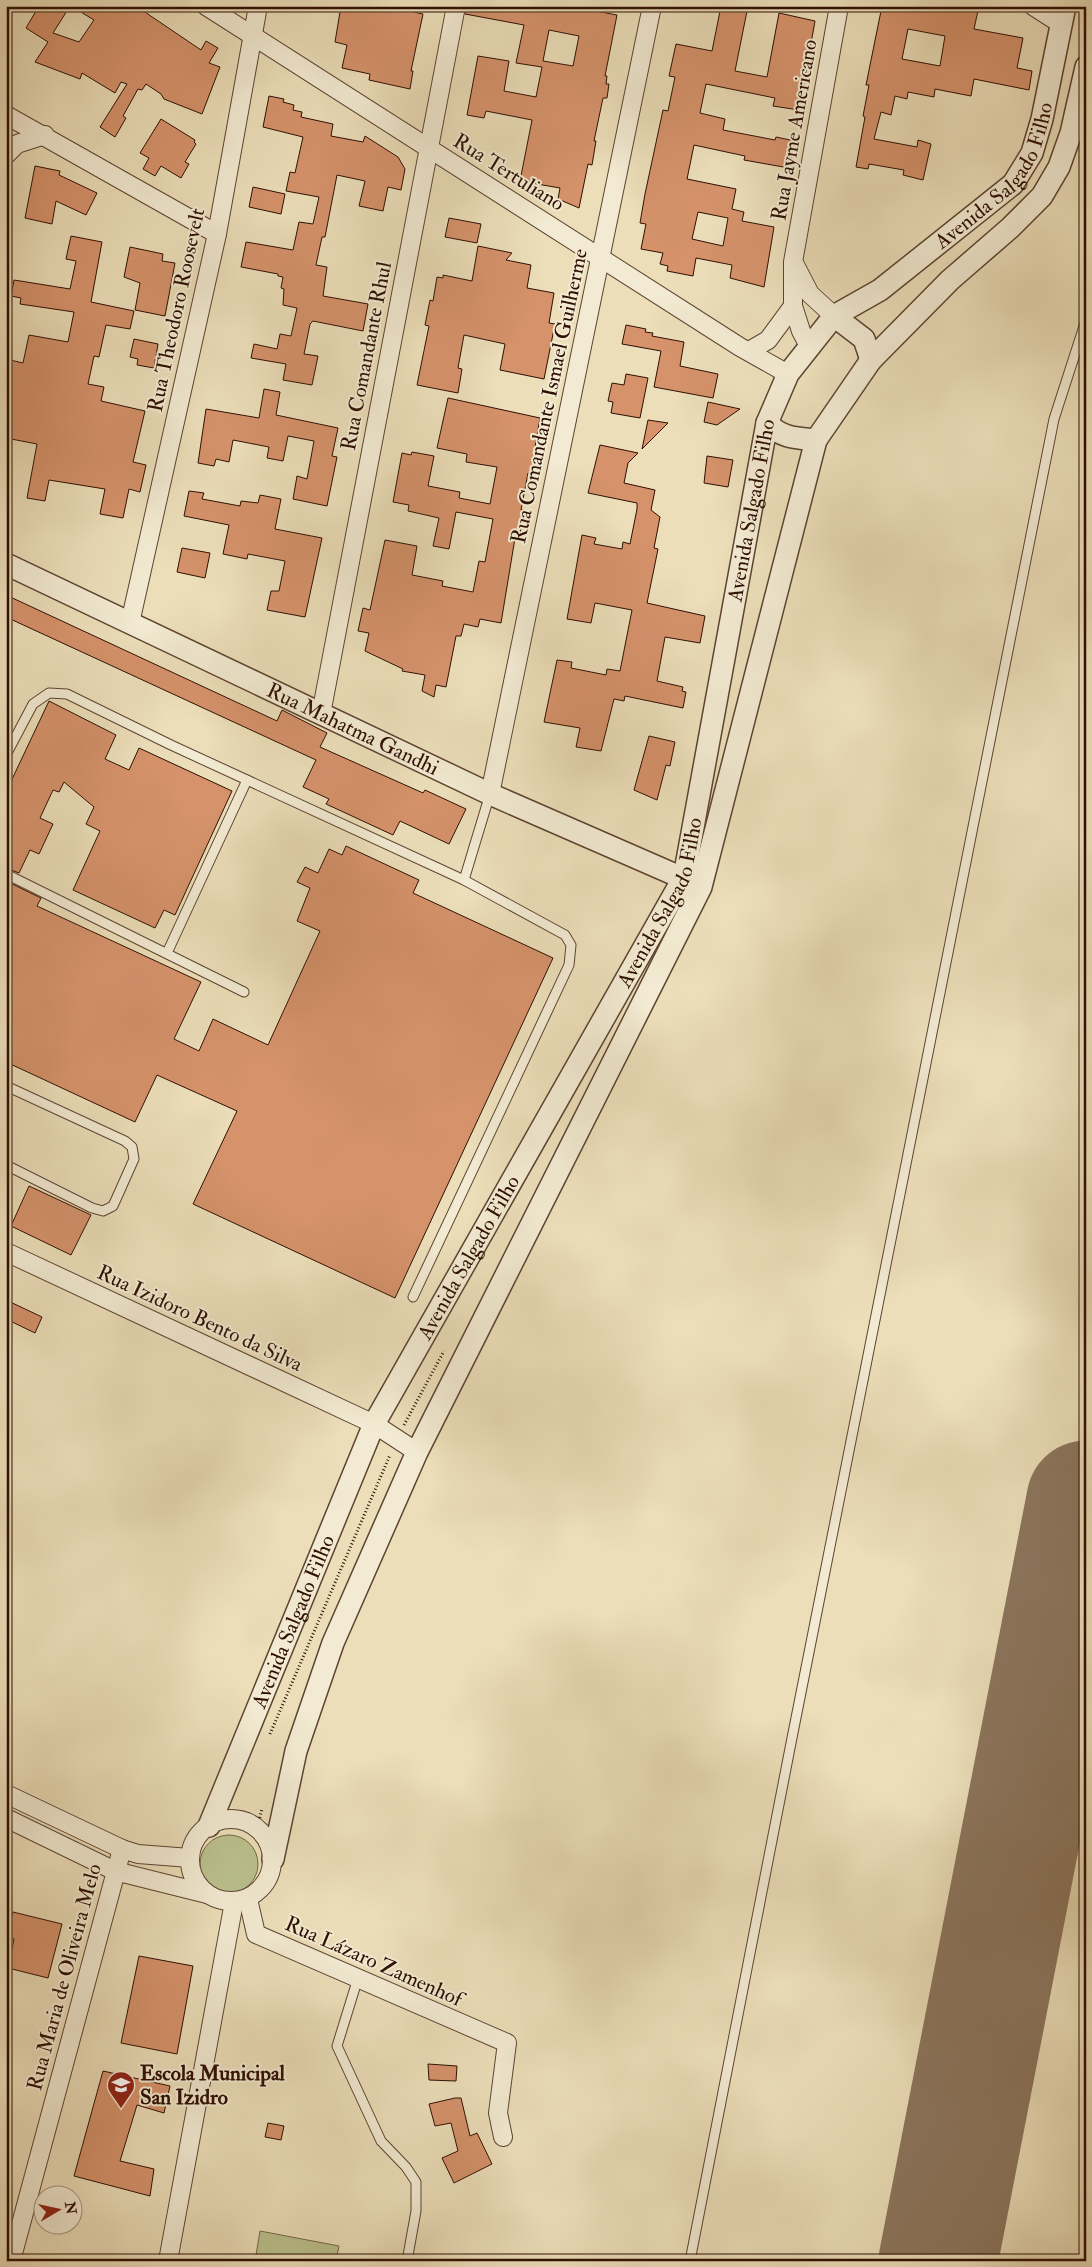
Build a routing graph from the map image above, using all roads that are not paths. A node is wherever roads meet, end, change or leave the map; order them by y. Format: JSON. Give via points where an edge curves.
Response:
{"nodes":[{"id":1,"x":206,"y":6,"type":"edge"},
{"id":2,"x":258,"y":6,"type":"edge"},
{"id":3,"x":456,"y":6,"type":"edge"},
{"id":4,"x":652,"y":6,"type":"edge"},
{"id":5,"x":839,"y":6,"type":"edge"},
{"id":6,"x":1033,"y":6,"type":"edge"},
{"id":7,"x":1063,"y":15,"type":"edge"},
{"id":8,"x":253,"y":36,"type":"junction"},
{"id":9,"x":1086,"y":67,"type":"edge"},
{"id":10,"x":6,"y":114,"type":"edge"},
{"id":11,"x":45,"y":135,"type":"junction"},
{"id":12,"x":429,"y":148,"type":"junction"},
{"id":13,"x":6,"y":155,"type":"edge"},
{"id":14,"x":217,"y":234,"type":"junction"},
{"id":15,"x":601,"y":257,"type":"junction"},
{"id":16,"x":793,"y":262,"type":"junction"},
{"id":17,"x":793,"y":306,"type":"junction"},
{"id":18,"x":834,"y":316,"type":"junction"},
{"id":19,"x":1086,"y":320,"type":"edge"},
{"id":20,"x":809,"y":346,"type":"junction"},
{"id":21,"x":749,"y":352,"type":"junction"},
{"id":22,"x":871,"y":360,"type":"junction"},
{"id":23,"x":788,"y":374,"type":"junction"},
{"id":24,"x":767,"y":423,"type":"junction"},
{"id":25,"x":816,"y":440,"type":"junction"},
{"id":26,"x":6,"y":564,"type":"edge"},
{"id":27,"x":130,"y":623,"type":"junction"},
{"id":28,"x":321,"y":714,"type":"junction"},
{"id":29,"x":6,"y":755,"type":"edge"},
{"id":30,"x":247,"y":780,"type":"junction"},
{"id":31,"x":490,"y":794,"type":"junction"},
{"id":32,"x":6,"y":874,"type":"edge"},
{"id":33,"x":464,"y":880,"type":"junction"},
{"id":34,"x":692,"y":882,"type":"junction"},
{"id":35,"x":167,"y":953,"type":"junction"},
{"id":36,"x":244,"y":992,"type":"dead end"},
{"id":37,"x":6,"y":1086,"type":"edge"},
{"id":38,"x":6,"y":1165,"type":"edge"},
{"id":39,"x":6,"y":1252,"type":"edge"},
{"id":40,"x":413,"y":1297,"type":"dead end"},
{"id":41,"x":374,"y":1424,"type":"junction"},
{"id":42,"x":417,"y":1452,"type":"junction"},
{"id":43,"x":6,"y":1794,"type":"edge"},
{"id":44,"x":6,"y":1818,"type":"edge"},
{"id":45,"x":209,"y":1826,"type":"junction"},
{"id":46,"x":122,"y":1849,"type":"junction"},
{"id":47,"x":190,"y":1858,"type":"junction"},
{"id":48,"x":273,"y":1860,"type":"junction"},
{"id":49,"x":115,"y":1870,"type":"junction"},
{"id":50,"x":207,"y":1894,"type":"junction"},
{"id":51,"x":241,"y":1900,"type":"junction"},
{"id":52,"x":358,"y":1978,"type":"junction"},
{"id":53,"x":503,"y":2137,"type":"dead end"},
{"id":54,"x":10,"y":2261,"type":"edge"},
{"id":55,"x":168,"y":2261,"type":"edge"},
{"id":56,"x":407,"y":2261,"type":"edge"},
{"id":57,"x":690,"y":2261,"type":"edge"}],
"edges":[{"from":1,"to":8,"type":"street","name":"Rua Tertuliano"},
{"from":2,"to":8,"type":"street","name":"Rua Theodoro Roosevelt"},
{"from":3,"to":12,"type":"street","name":"Rua Comandante Rhul"},
{"from":4,"to":15,"type":"street","name":"Rua Comandante Ismael Guilherme"},
{"from":5,"to":16,"type":"street","name":"Rua Jayme Americano"},
{"from":6,"to":7,"type":"street"},
{"from":7,"to":18,"type":"street","name":"Avenida Salgado Filho","via":[[1032,153],[1013,184],[880,290]]},
{"from":8,"to":12,"type":"street","name":"Rua Tertuliano"},
{"from":8,"to":14,"type":"street","name":"Rua Theodoro Roosevelt"},
{"from":9,"to":22,"type":"street","name":"Avenida Salgado Filho","via":[[1071,133],[1059,167],[1042,196],[950,280]]},
{"from":10,"to":11,"type":"street"},
{"from":11,"to":13,"type":"street","via":[[17,144]]},
{"from":11,"to":14,"type":"street"},
{"from":12,"to":15,"type":"street","name":"Rua Tertuliano"},
{"from":12,"to":28,"type":"street","name":"Rua Comandante Rhul"},
{"from":14,"to":27,"type":"street","name":"Rua Theodoro Roosevelt"},
{"from":15,"to":21,"type":"street","name":"Rua Tertuliano"},
{"from":15,"to":31,"type":"street","name":"Rua Comandante Ismael Guilherme"},
{"from":16,"to":17,"type":"street","name":"Rua Jayme Americano"},
{"from":16,"to":18,"type":"street","via":[[810,294]]},
{"from":17,"to":20,"type":"street","name":"Rua Jayme Americano"},
{"from":17,"to":21,"type":"street","via":[[768,340]]},
{"from":18,"to":20,"type":"street","name":"Avenida Salgado Filho"},
{"from":18,"to":22,"type":"street","via":[[864,340]]},
{"from":19,"to":57,"type":"lane","via":[[1052,428]]},
{"from":20,"to":23,"type":"street","name":"Avenida Salgado Filho"},
{"from":21,"to":23,"type":"street","name":"Rua Tertuliano"},
{"from":22,"to":25,"type":"street","name":"Avenida Salgado Filho"},
{"from":23,"to":24,"type":"street","name":"Avenida Salgado Filho"},
{"from":24,"to":25,"type":"street","via":[[788,438]]},
{"from":24,"to":34,"type":"street","name":"Avenida Salgado Filho"},
{"from":25,"to":34,"type":"street","name":"Avenida Salgado Filho"},
{"from":26,"to":27,"type":"street","name":"Rua Mahatma Gandhi"},
{"from":27,"to":28,"type":"street","name":"Rua Mahatma Gandhi"},
{"from":28,"to":31,"type":"street","name":"Rua Mahatma Gandhi"},
{"from":29,"to":30,"type":"lane","via":[[33,704],[49,693],[67,694]]},
{"from":30,"to":33,"type":"lane"},
{"from":30,"to":35,"type":"lane"},
{"from":31,"to":33,"type":"lane"},
{"from":31,"to":34,"type":"street","name":"Rua Mahatma Gandhi"},
{"from":32,"to":35,"type":"lane"},
{"from":33,"to":40,"type":"lane","via":[[564,935],[571,945],[569,965]]},
{"from":34,"to":41,"type":"street","name":"Avenida Salgado Filho"},
{"from":34,"to":42,"type":"street"},
{"from":35,"to":36,"type":"lane"},
{"from":37,"to":38,"type":"lane","via":[[125,1141],[132,1147],[134,1159],[112,1206],[103,1211]]},
{"from":39,"to":41,"type":"street","name":"Rua Izidoro Bento da Silva"},
{"from":41,"to":42,"type":"street","name":"Rua Izidoro Bento da Silva"},
{"from":41,"to":45,"type":"street","name":"Avenida Salgado Filho"},
{"from":42,"to":48,"type":"street","via":[[333,1643],[296,1751]]},
{"from":43,"to":46,"type":"street"},
{"from":44,"to":49,"type":"street"},
{"from":45,"to":47,"type":"street","via":[[199,1834]]},
{"from":45,"to":48,"type":"street","via":[[220,1820],[246,1821],[265,1837]]},
{"from":46,"to":47,"type":"street","via":[[138,1854]]},
{"from":46,"to":49,"type":"street","name":"Rua Maria de Oliveira Melo"},
{"from":47,"to":50,"type":"street","via":[[197,1884]]},
{"from":48,"to":51,"type":"street","via":[[266,1883],[258,1892]]},
{"from":49,"to":50,"type":"street"},
{"from":49,"to":54,"type":"street","name":"Rua Maria de Oliveira Melo"},
{"from":50,"to":51,"type":"street","via":[[220,1901]]},
{"from":51,"to":52,"type":"street","name":"Rua Lázaro Zamenhof","via":[[256,1934]]},
{"from":51,"to":55,"type":"street"},
{"from":52,"to":53,"type":"street","name":"Rua Lázaro Zamenhof","via":[[507,2043],[498,2113]]},
{"from":52,"to":56,"type":"lane","via":[[337,2046],[381,2140],[416,2182],[416,2211]]}]}
